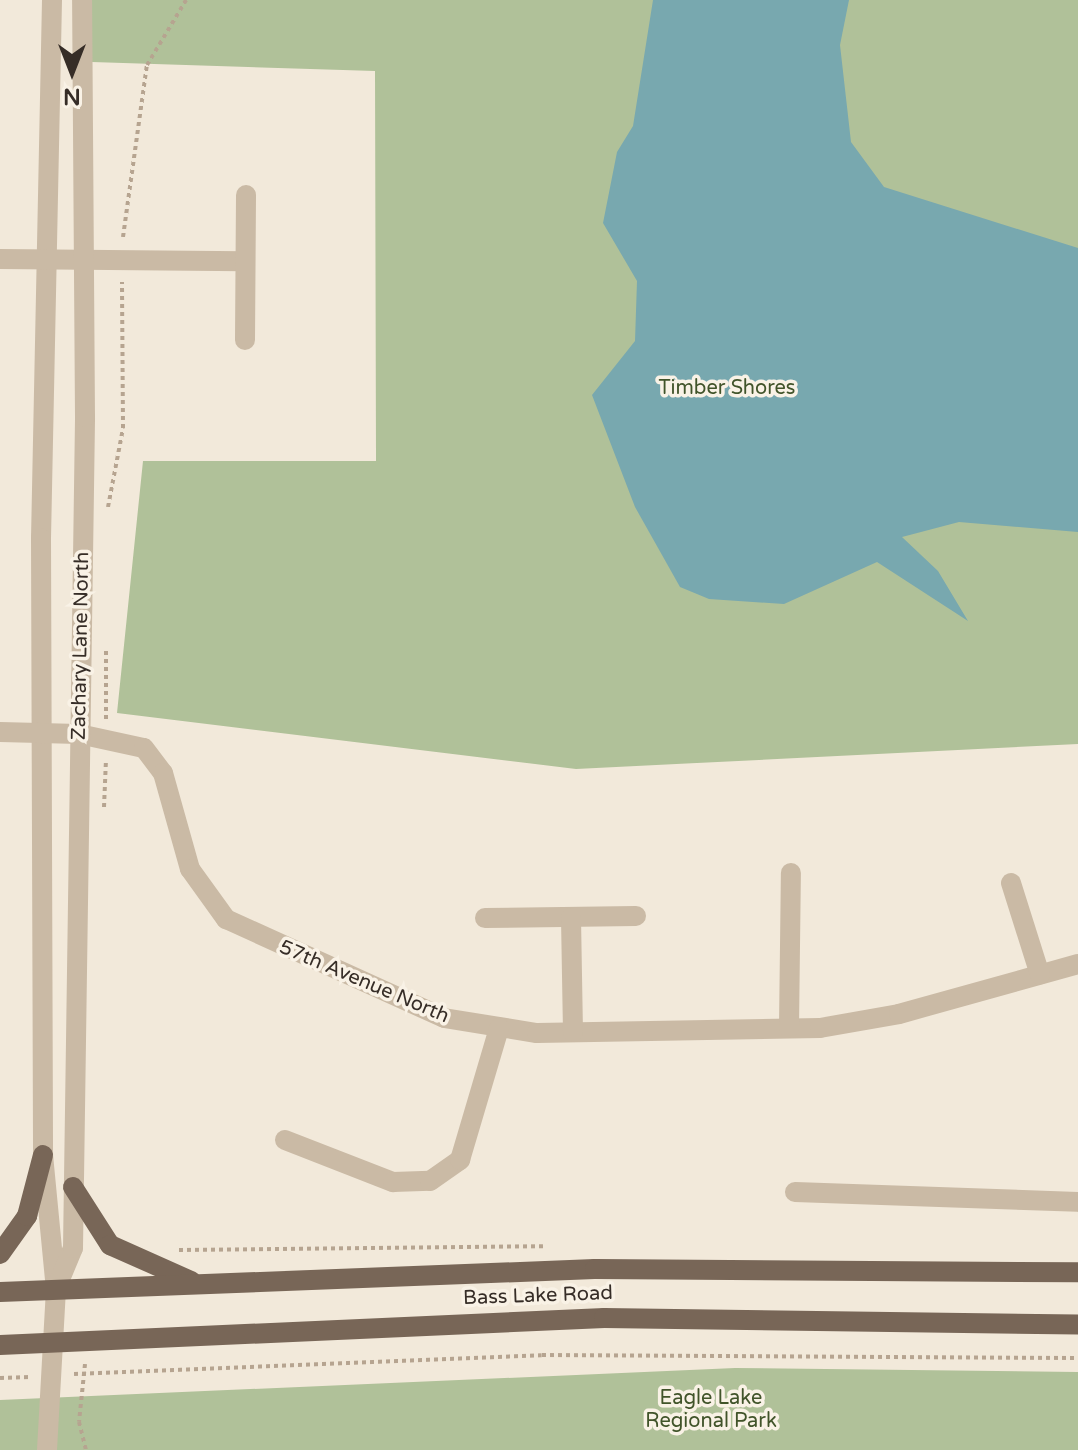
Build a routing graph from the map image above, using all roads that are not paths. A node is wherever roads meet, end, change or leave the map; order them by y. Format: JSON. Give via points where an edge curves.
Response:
{"nodes":[{"id":1,"x":52,"y":0,"type":"edge"},
{"id":2,"x":82,"y":0,"type":"edge"},
{"id":3,"x":246,"y":195,"type":"dead end"},
{"id":4,"x":84,"y":256,"type":"junction"},
{"id":5,"x":0,"y":259,"type":"edge"},
{"id":6,"x":44,"y":260,"type":"junction"},
{"id":7,"x":244,"y":261,"type":"junction"},
{"id":8,"x":245,"y":340,"type":"dead end"},
{"id":9,"x":0,"y":732,"type":"edge"},
{"id":10,"x":44,"y":733,"type":"junction"},
{"id":11,"x":79,"y":734,"type":"junction"},
{"id":12,"x":791,"y":873,"type":"dead end"},
{"id":13,"x":1011,"y":883,"type":"dead end"},
{"id":14,"x":636,"y":916,"type":"dead end"},
{"id":15,"x":485,"y":918,"type":"dead end"},
{"id":16,"x":571,"y":918,"type":"junction"},
{"id":17,"x":1078,"y":964,"type":"edge"},
{"id":18,"x":1040,"y":975,"type":"junction"},
{"id":19,"x":499,"y":1028,"type":"junction"},
{"id":20,"x":789,"y":1028,"type":"junction"},
{"id":21,"x":573,"y":1032,"type":"junction"},
{"id":22,"x":285,"y":1140,"type":"dead end"},
{"id":23,"x":43,"y":1155,"type":"junction"},
{"id":24,"x":73,"y":1187,"type":"junction"},
{"id":25,"x":795,"y":1192,"type":"dead end"},
{"id":26,"x":1078,"y":1202,"type":"edge"},
{"id":27,"x":0,"y":1254,"type":"edge"},
{"id":28,"x":1078,"y":1272,"type":"edge"},
{"id":29,"x":199,"y":1284,"type":"junction"},
{"id":30,"x":56,"y":1289,"type":"junction"},
{"id":31,"x":0,"y":1292,"type":"edge"},
{"id":32,"x":1078,"y":1325,"type":"edge"},
{"id":33,"x":51,"y":1344,"type":"junction"},
{"id":34,"x":6,"y":1345,"type":"edge"},
{"id":35,"x":47,"y":1450,"type":"edge"}],
"edges":[{"from":1,"to":6,"type":"street","name":"Zachary Lane North"},
{"from":2,"to":4,"type":"street","name":"Zachary Lane North"},
{"from":3,"to":7,"type":"street"},
{"from":4,"to":6,"type":"street"},
{"from":4,"to":7,"type":"street"},
{"from":4,"to":11,"type":"street","name":"Zachary Lane North"},
{"from":5,"to":6,"type":"street"},
{"from":6,"to":10,"type":"street","name":"Zachary Lane North"},
{"from":7,"to":8,"type":"street"},
{"from":9,"to":10,"type":"street","name":"57th Avenue North"},
{"from":10,"to":11,"type":"street","name":"57th Avenue North"},
{"from":10,"to":23,"type":"street","name":"Zachary Lane North"},
{"from":11,"to":19,"type":"street","name":"57th Avenue North","via":[[144,748],[163,773],[190,869],[226,919],[444,1018]]},
{"from":11,"to":24,"type":"street","name":"Zachary Lane North"},
{"from":12,"to":20,"type":"street"},
{"from":13,"to":18,"type":"street"},
{"from":14,"to":16,"type":"street"},
{"from":15,"to":16,"type":"street"},
{"from":16,"to":21,"type":"street"},
{"from":17,"to":18,"type":"street","name":"57th Avenue North"},
{"from":18,"to":20,"type":"street","name":"57th Avenue North","via":[[871,1020]]},
{"from":19,"to":21,"type":"street","name":"57th Avenue North"},
{"from":19,"to":22,"type":"street","via":[[460,1160],[430,1181],[393,1182]]},
{"from":20,"to":21,"type":"street","name":"57th Avenue North"},
{"from":23,"to":27,"type":"main road","via":[[27,1216]]},
{"from":23,"to":30,"type":"street","name":"Zachary Lane North"},
{"from":24,"to":29,"type":"main road","via":[[110,1245]]},
{"from":24,"to":30,"type":"street","name":"Zachary Lane North","via":[[73,1248]]},
{"from":25,"to":26,"type":"street"},
{"from":28,"to":29,"type":"main road","name":"Bass Lake Road","via":[[595,1269]]},
{"from":29,"to":30,"type":"main road","name":"Bass Lake Road"},
{"from":30,"to":31,"type":"main road","name":"Bass Lake Road"},
{"from":30,"to":33,"type":"street","name":"Zachary Lane North"},
{"from":32,"to":33,"type":"main road","name":"Bass Lake Road","via":[[604,1318]]},
{"from":33,"to":34,"type":"main road","name":"Bass Lake Road"},
{"from":33,"to":35,"type":"street","name":"Zachary Lane North"}]}
